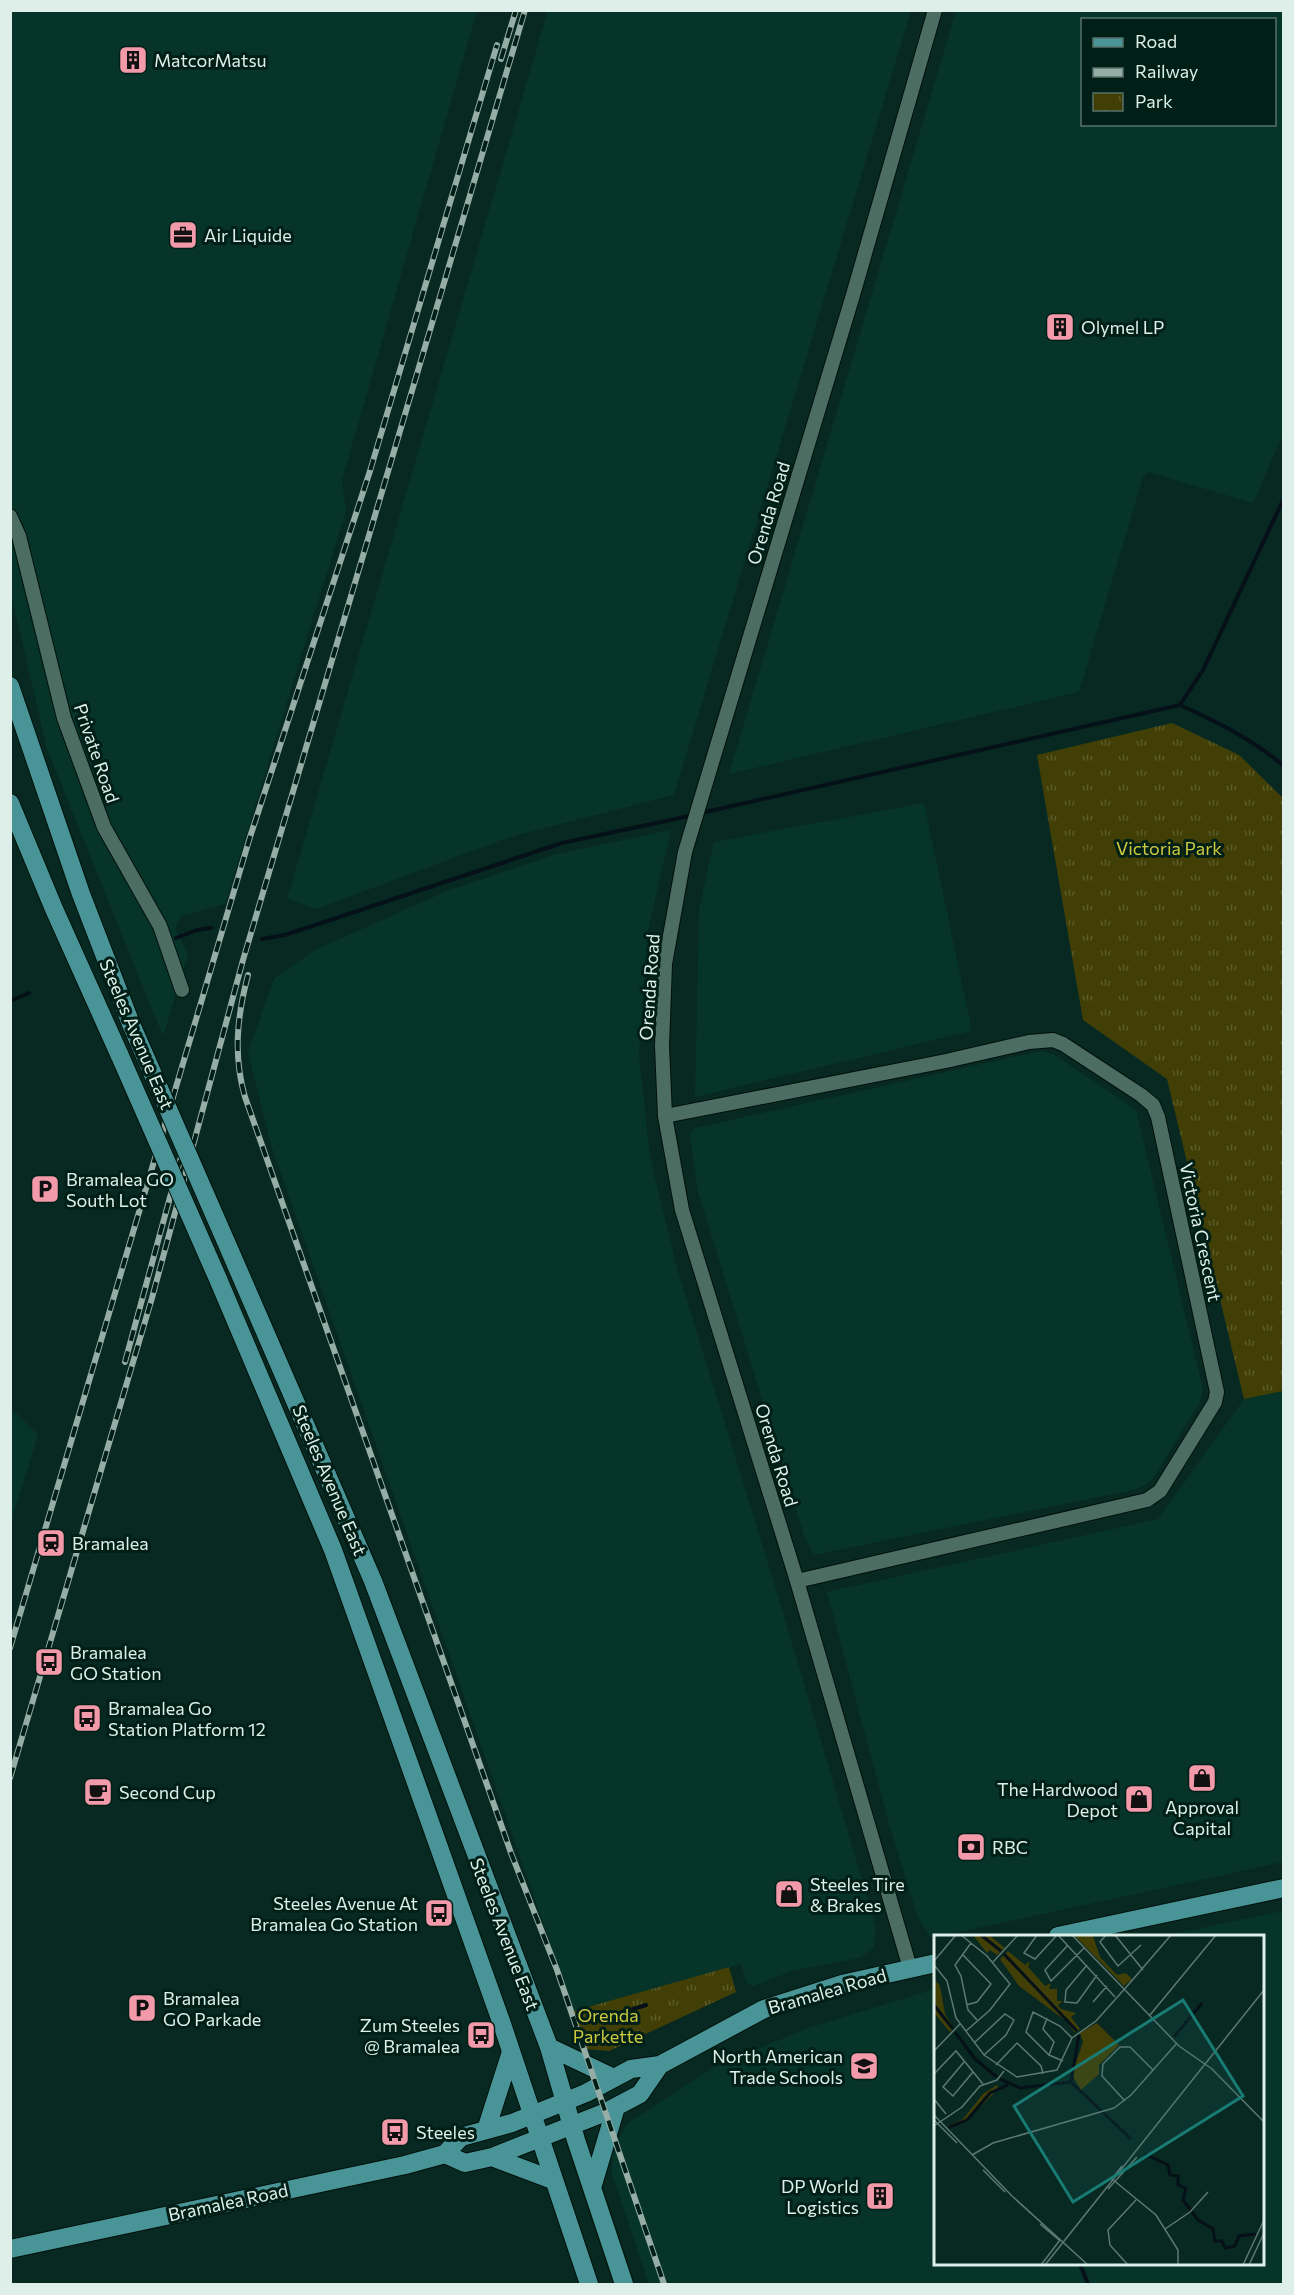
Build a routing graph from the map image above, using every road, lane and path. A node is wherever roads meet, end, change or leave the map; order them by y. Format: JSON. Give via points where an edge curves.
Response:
{"nodes":[{"id":1,"x":935,"y":10,"type":"edge"},
{"id":2,"x":10,"y":516,"type":"edge"},
{"id":3,"x":10,"y":686,"type":"edge"},
{"id":4,"x":10,"y":803,"type":"edge"},
{"id":5,"x":182,"y":990,"type":"dead end"},
{"id":6,"x":665,"y":1116,"type":"junction"},
{"id":7,"x":357,"y":1540,"type":"junction"},
{"id":8,"x":333,"y":1550,"type":"junction"},
{"id":9,"x":797,"y":1581,"type":"junction"},
{"id":10,"x":1284,"y":1888,"type":"edge"},
{"id":11,"x":1063,"y":1935,"type":"edge"},
{"id":12,"x":934,"y":1963,"type":"edge"},
{"id":13,"x":910,"y":1968,"type":"junction"},
{"id":14,"x":549,"y":2047,"type":"junction"},
{"id":15,"x":511,"y":2052,"type":"junction"},
{"id":16,"x":660,"y":2065,"type":"junction"},
{"id":17,"x":614,"y":2078,"type":"junction"},
{"id":18,"x":564,"y":2101,"type":"junction"},
{"id":19,"x":616,"y":2107,"type":"junction"},
{"id":20,"x":532,"y":2114,"type":"junction"},
{"id":21,"x":572,"y":2125,"type":"junction"},
{"id":22,"x":486,"y":2130,"type":"junction"},
{"id":23,"x":540,"y":2138,"type":"junction"},
{"id":24,"x":445,"y":2154,"type":"junction"},
{"id":25,"x":492,"y":2157,"type":"junction"},
{"id":26,"x":553,"y":2180,"type":"junction"},
{"id":27,"x":592,"y":2188,"type":"junction"},
{"id":28,"x":10,"y":2249,"type":"edge"},
{"id":29,"x":589,"y":2284,"type":"edge"},
{"id":30,"x":624,"y":2284,"type":"edge"}],
"edges":[{"from":1,"to":6,"type":"street","name":"Orenda Road","via":[[677,889],[665,964]]},
{"from":2,"to":5,"type":"street","name":"Private Road","via":[[64,718],[104,827],[160,926]]},
{"from":3,"to":7,"type":"main road","name":"Steeles Avenue East","bridge":true,"via":[[81,894],[131,1024]]},
{"from":4,"to":8,"type":"main road","name":"Steeles Avenue East","bridge":true},
{"from":6,"to":9,"type":"street","name":"Orenda Road","via":[[682,1210]]},
{"from":6,"to":9,"type":"street","name":"Victoria Crescent","via":[[1053,1040],[1141,1095],[1153,1105],[1158,1117],[1217,1392],[1215,1402],[1160,1491],[1147,1500]]},
{"from":7,"to":8,"type":"main road"},
{"from":7,"to":14,"type":"main road","name":"Steeles Avenue East"},
{"from":8,"to":15,"type":"main road","name":"Steeles Avenue East"},
{"from":9,"to":13,"type":"street","name":"Orenda Road"},
{"from":10,"to":11,"type":"main road"},
{"from":12,"to":13,"type":"main road","name":"Bramalea Road"},
{"from":13,"to":16,"type":"main road","name":"Bramalea Road","via":[[764,2009]]},
{"from":14,"to":17,"type":"main road"},
{"from":14,"to":18,"type":"main road","name":"Steeles Avenue East"},
{"from":15,"to":20,"type":"main road","name":"Steeles Avenue East"},
{"from":15,"to":22,"type":"main road"},
{"from":16,"to":17,"type":"main road","name":"Bramalea Road","via":[[631,2069]]},
{"from":16,"to":19,"type":"main road","name":"Bramalea Road","via":[[640,2094]]},
{"from":17,"to":18,"type":"main road","name":"Bramalea Road"},
{"from":18,"to":20,"type":"main road","name":"Bramalea Road"},
{"from":18,"to":21,"type":"main road","name":"Steeles Avenue East"},
{"from":19,"to":21,"type":"main road","name":"Bramalea Road"},
{"from":19,"to":27,"type":"main road"},
{"from":20,"to":22,"type":"main road","name":"Bramalea Road"},
{"from":20,"to":23,"type":"main road","name":"Steeles Avenue East"},
{"from":21,"to":23,"type":"main road","name":"Bramalea Road"},
{"from":21,"to":27,"type":"main road","name":"Steeles Avenue East"},
{"from":22,"to":24,"type":"main road","name":"Bramalea Road","via":[[461,2137]]},
{"from":23,"to":25,"type":"main road","name":"Bramalea Road"},
{"from":23,"to":26,"type":"main road","name":"Steeles Avenue East"},
{"from":24,"to":25,"type":"main road","name":"Bramalea Road","via":[[465,2163]]},
{"from":24,"to":28,"type":"main road","name":"Bramalea Road"},
{"from":25,"to":26,"type":"main road"},
{"from":26,"to":29,"type":"main road","name":"Steeles Avenue East"},
{"from":27,"to":30,"type":"main road","name":"Steeles Avenue East"}]}
